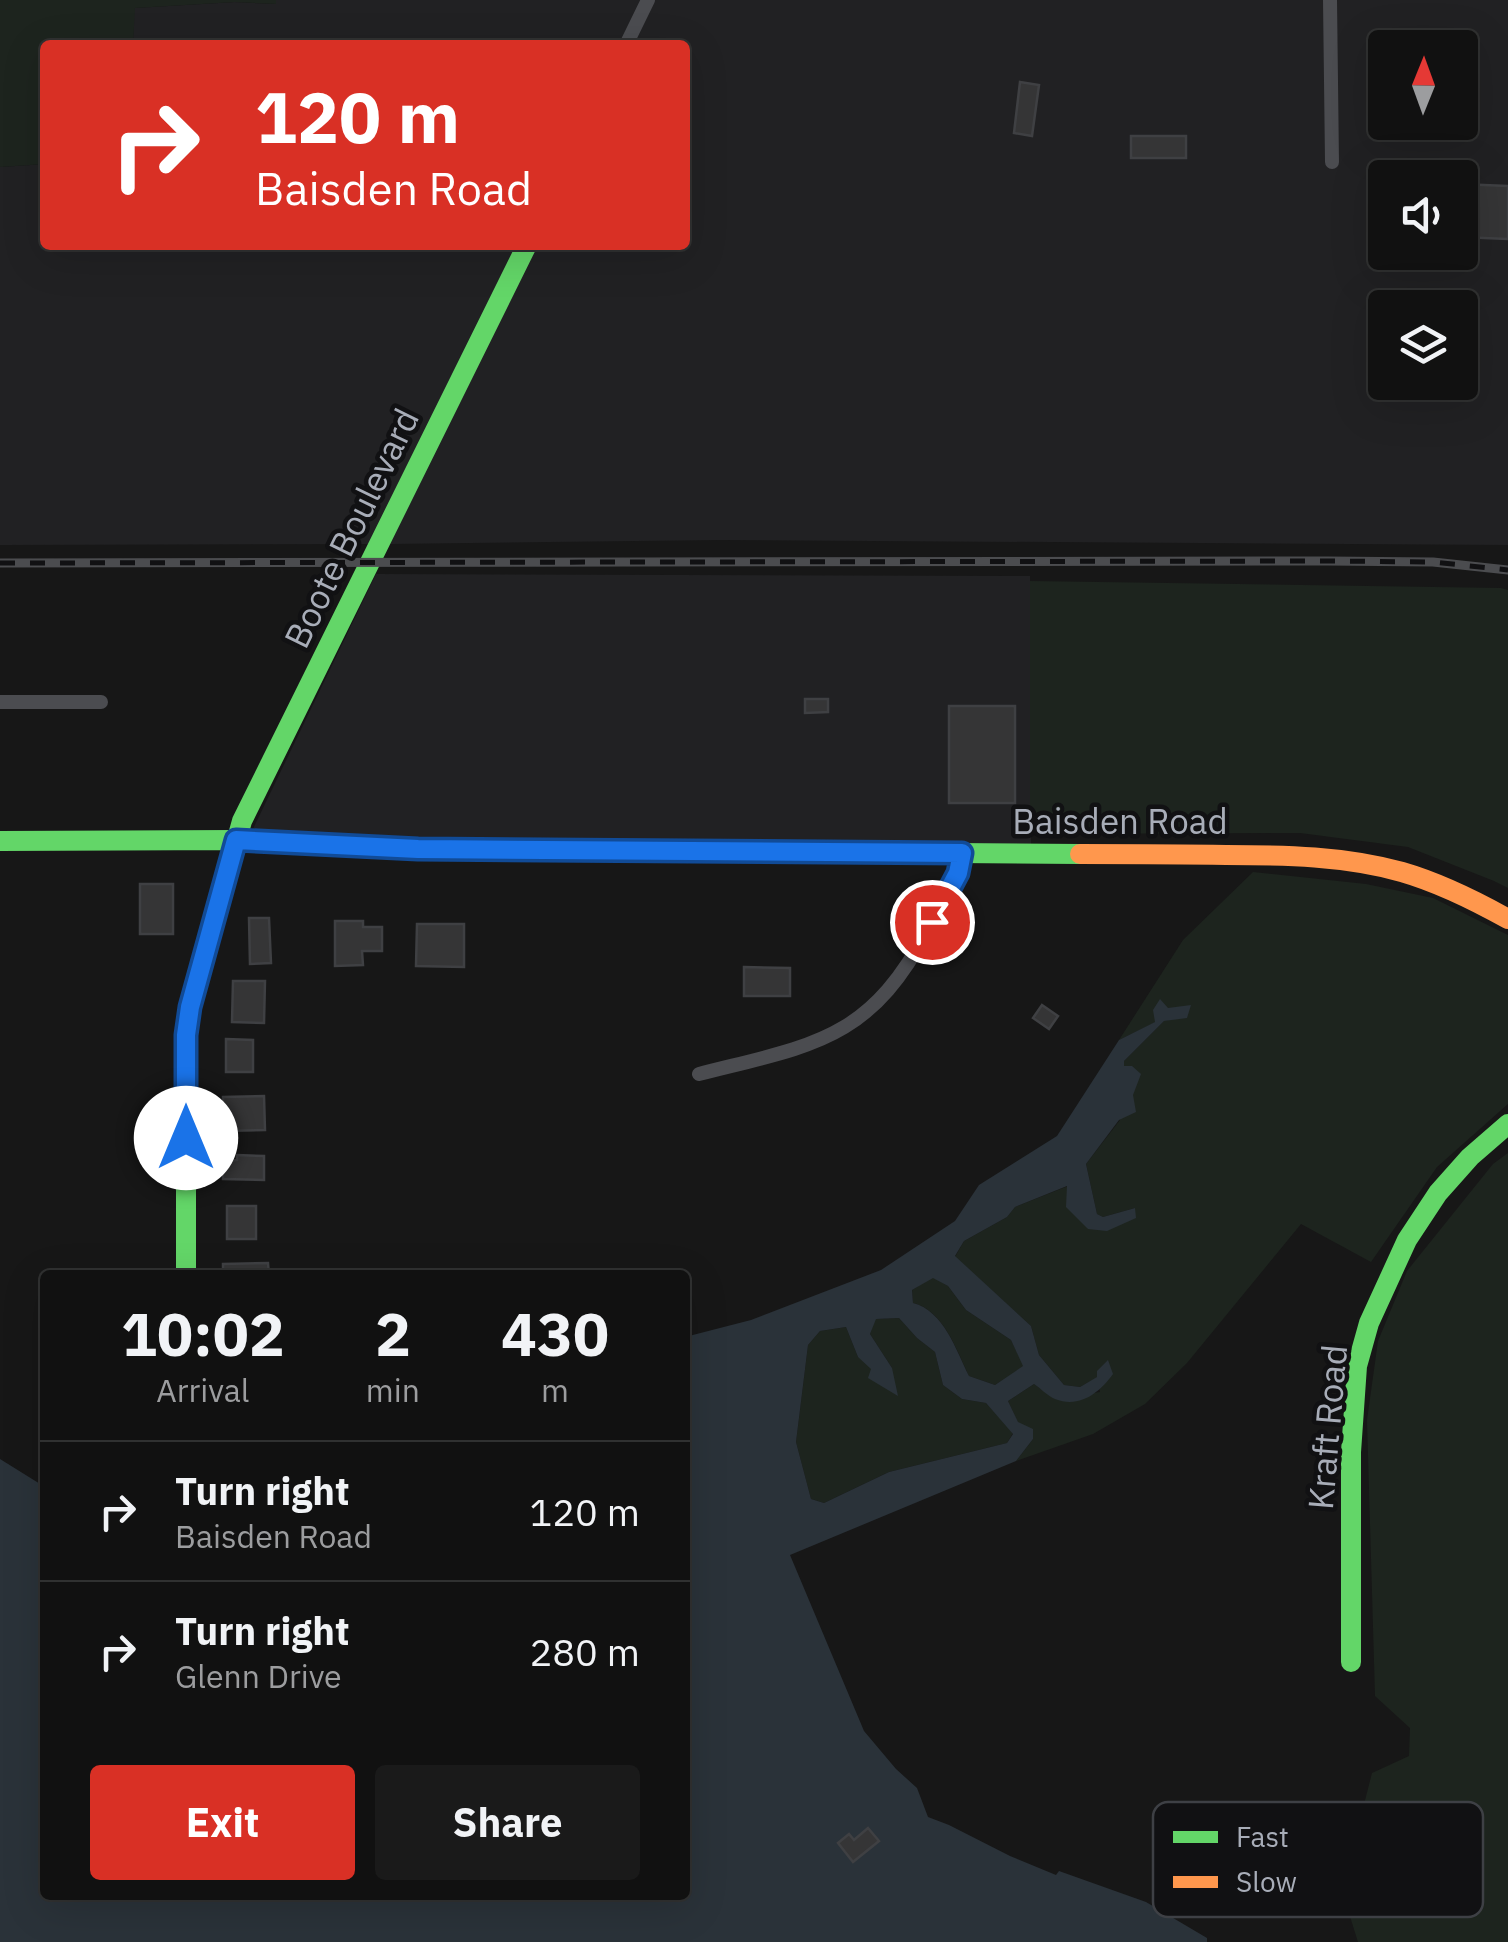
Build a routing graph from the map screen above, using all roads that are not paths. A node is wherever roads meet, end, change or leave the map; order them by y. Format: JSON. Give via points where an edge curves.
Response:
{"nodes":[{"id":1,"x":648,"y":0,"type":"edge"},
{"id":2,"x":1330,"y":0,"type":"edge"},
{"id":3,"x":628,"y":40,"type":"edge"},
{"id":4,"x":1332,"y":162,"type":"dead end"},
{"id":5,"x":525,"y":250,"type":"edge"},
{"id":6,"x":0,"y":702,"type":"edge"},
{"id":7,"x":102,"y":702,"type":"dead end"},
{"id":8,"x":236,"y":840,"type":"junction"},
{"id":9,"x":0,"y":841,"type":"edge"},
{"id":10,"x":962,"y":853,"type":"junction"},
{"id":11,"x":1508,"y":918,"type":"edge"},
{"id":12,"x":699,"y":1074,"type":"dead end"},
{"id":13,"x":1508,"y":1124,"type":"edge"},
{"id":14,"x":186,"y":1270,"type":"edge"},
{"id":15,"x":1351,"y":1662,"type":"dead end"}],
"edges":[{"from":1,"to":3,"type":"street"},
{"from":2,"to":4,"type":"street"},
{"from":5,"to":8,"type":"street","name":"Boote Boulevard"},
{"from":6,"to":7,"type":"street"},
{"from":8,"to":9,"type":"street","name":"Baisden Road"},
{"from":8,"to":10,"type":"street","name":"Baisden Road","via":[[418,849]]},
{"from":8,"to":14,"type":"street","name":"Boote Boulevard","via":[[186,1035]]},
{"from":10,"to":11,"type":"street","name":"Baisden Road","via":[[1272,854],[1353,862],[1424,878]]},
{"from":10,"to":12,"type":"street","via":[[919,946],[867,1012],[808,1046]]},
{"from":13,"to":15,"type":"street","name":"Kraft Road","via":[[1470,1156],[1407,1240],[1356,1366]]}]}
